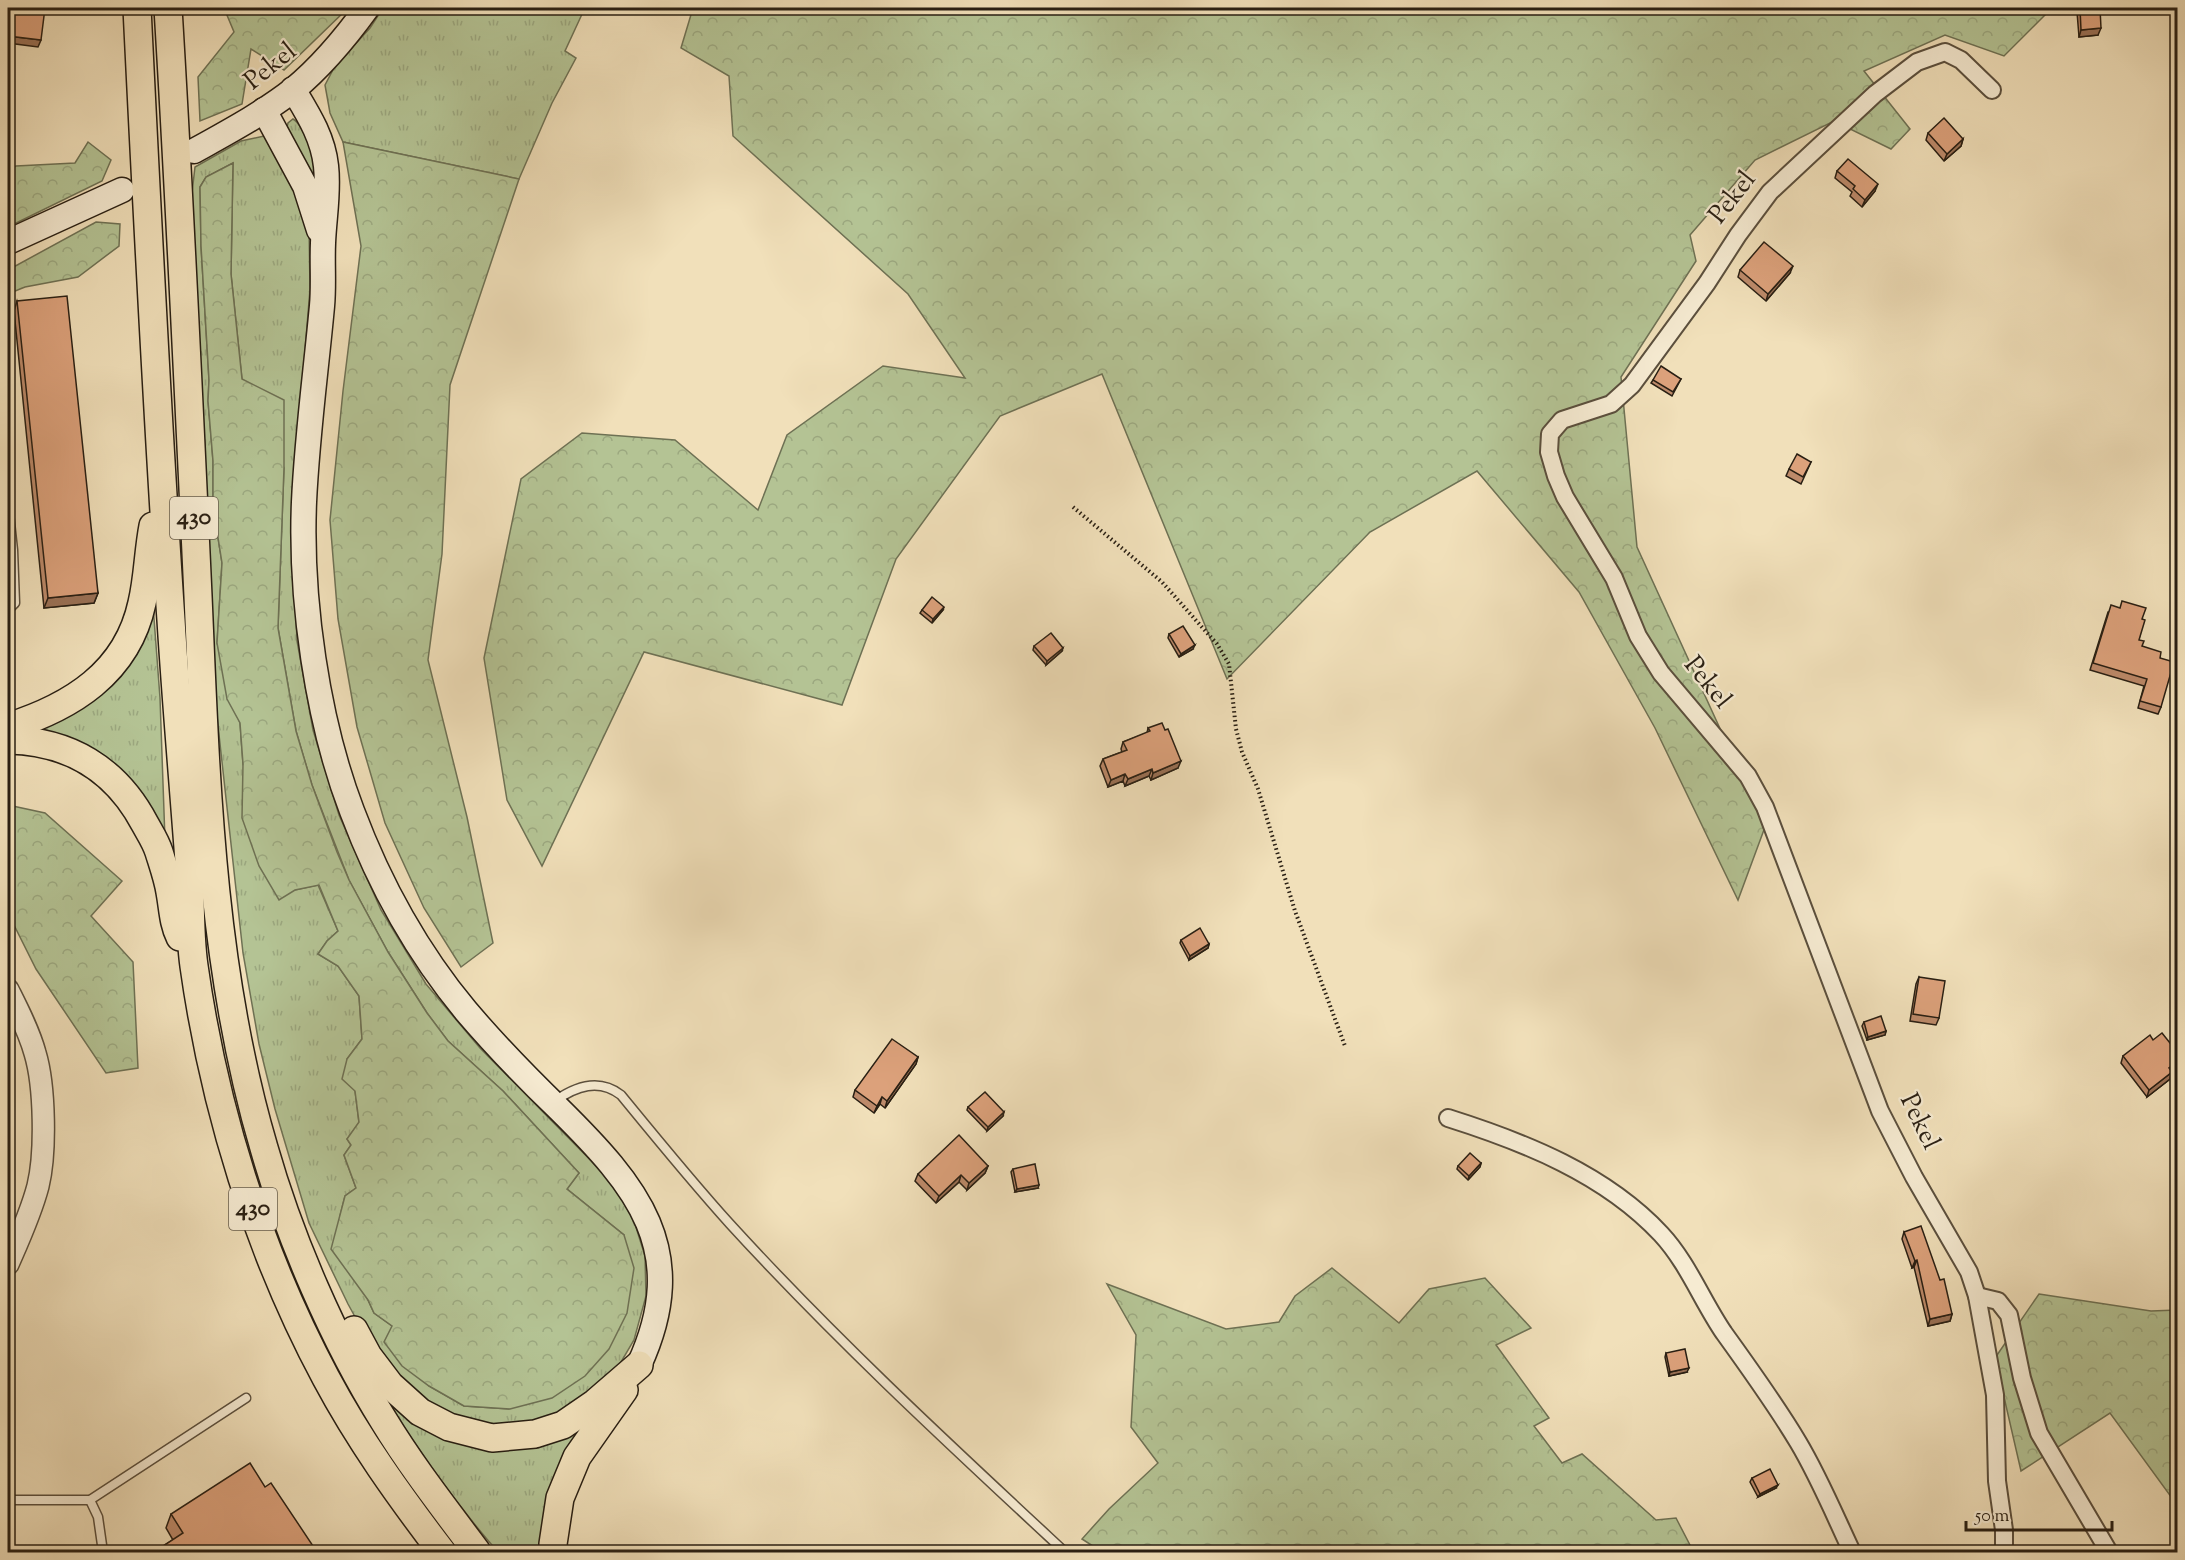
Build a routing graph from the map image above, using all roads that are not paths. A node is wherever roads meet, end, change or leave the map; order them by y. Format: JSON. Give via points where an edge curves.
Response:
{"nodes":[{"id":1,"x":137,"y":8,"type":"edge"},
{"id":2,"x":168,"y":8,"type":"edge"},
{"id":3,"x":367,"y":8,"type":"edge"},
{"id":4,"x":293,"y":89,"type":"junction"},
{"id":5,"x":1992,"y":90,"type":"dead end"},
{"id":6,"x":264,"y":110,"type":"junction"},
{"id":7,"x":194,"y":151,"type":"dead end"},
{"id":8,"x":122,"y":190,"type":"dead end"},
{"id":9,"x":8,"y":242,"type":"edge"},
{"id":10,"x":323,"y":243,"type":"junction"},
{"id":11,"x":161,"y":481,"type":"junction"},
{"id":12,"x":8,"y":504,"type":"edge"},
{"id":13,"x":8,"y":610,"type":"edge"},
{"id":14,"x":8,"y":727,"type":"edge"},
{"id":15,"x":8,"y":740,"type":"edge"},
{"id":16,"x":193,"y":962,"type":"junction"},
{"id":17,"x":8,"y":990,"type":"edge"},
{"id":18,"x":553,"y":1103,"type":"junction"},
{"id":19,"x":1448,"y":1118,"type":"dead end"},
{"id":20,"x":284,"y":1209,"type":"junction"},
{"id":21,"x":8,"y":1264,"type":"edge"},
{"id":22,"x":1977,"y":1296,"type":"junction"},
{"id":23,"x":639,"y":1365,"type":"junction"},
{"id":24,"x":246,"y":1398,"type":"dead end"},
{"id":25,"x":8,"y":1500,"type":"edge"},
{"id":26,"x":90,"y":1500,"type":"junction"},
{"id":27,"x":102,"y":1552,"type":"edge"},
{"id":28,"x":442,"y":1552,"type":"edge"},
{"id":29,"x":477,"y":1552,"type":"edge"},
{"id":30,"x":554,"y":1552,"type":"edge"},
{"id":31,"x":1065,"y":1552,"type":"edge"},
{"id":32,"x":1852,"y":1552,"type":"edge"},
{"id":33,"x":2004,"y":1552,"type":"edge"},
{"id":34,"x":2109,"y":1552,"type":"edge"}],
"edges":[{"from":1,"to":11,"type":"highway","number":"430"},
{"from":2,"to":20,"type":"highway","number":"430","via":[[204,729],[221,950],[242,1064]]},
{"from":3,"to":4,"type":"main road","name":"Pekel","via":[[342,40]]},
{"from":4,"to":6,"type":"main road","name":"Pekel"},
{"from":4,"to":10,"type":"main road","via":[[317,130],[326,165]]},
{"from":5,"to":22,"type":"street","name":"Pekel","via":[[1960,60],[1945,52],[1917,62],[1875,94],[1770,192],[1632,386],[1611,404],[1562,420],[1550,434],[1549,452],[1565,497],[1614,578],[1638,636],[1661,673],[1748,776],[1765,807],[1880,1111],[1969,1272]]},
{"from":6,"to":7,"type":"main road","name":"Pekel"},
{"from":6,"to":10,"type":"main road","via":[[305,186]]},
{"from":8,"to":9,"type":"main road"},
{"from":10,"to":18,"type":"main road","via":[[322,303],[304,505],[306,576],[313,656],[339,777],[398,912],[426,957],[466,1011]]},
{"from":11,"to":14,"type":"highway","via":[[142,606],[134,631],[101,678],[80,695],[54,710]]},
{"from":11,"to":16,"type":"highway","number":"430"},
{"from":12,"to":13,"type":"lane","via":[[15,603]]},
{"from":15,"to":16,"type":"highway","via":[[55,748],[86,759],[115,780],[138,809],[159,849],[176,927]]},
{"from":16,"to":28,"type":"highway","number":"430","via":[[217,1089],[264,1246],[326,1378],[399,1496]]},
{"from":17,"to":21,"type":"street","via":[[36,1054],[43,1140],[38,1186]]},
{"from":18,"to":23,"type":"main road","via":[[606,1156],[631,1189],[650,1224],[658,1261],[659,1292],[651,1338]]},
{"from":18,"to":31,"type":"lane","via":[[567,1093],[596,1085],[611,1087],[621,1095],[731,1225],[805,1302],[940,1436]]},
{"from":19,"to":32,"type":"street","via":[[1553,1158],[1618,1198],[1661,1234],[1799,1443]]},
{"from":20,"to":23,"type":"highway","via":[[368,1356],[390,1385],[420,1412],[448,1426],[492,1438],[535,1434],[563,1425]]},
{"from":20,"to":29,"type":"highway","number":"430","via":[[322,1304],[382,1419]]},
{"from":22,"to":33,"type":"street","name":"Pekel","via":[[1995,1395]]},
{"from":22,"to":34,"type":"street","via":[[1998,1301],[2009,1315],[2039,1433]]},
{"from":23,"to":30,"type":"highway","via":[[577,1456],[560,1498]]},
{"from":24,"to":26,"type":"lane"},
{"from":25,"to":26,"type":"lane"},
{"from":26,"to":27,"type":"lane","via":[[98,1517]]}]}
